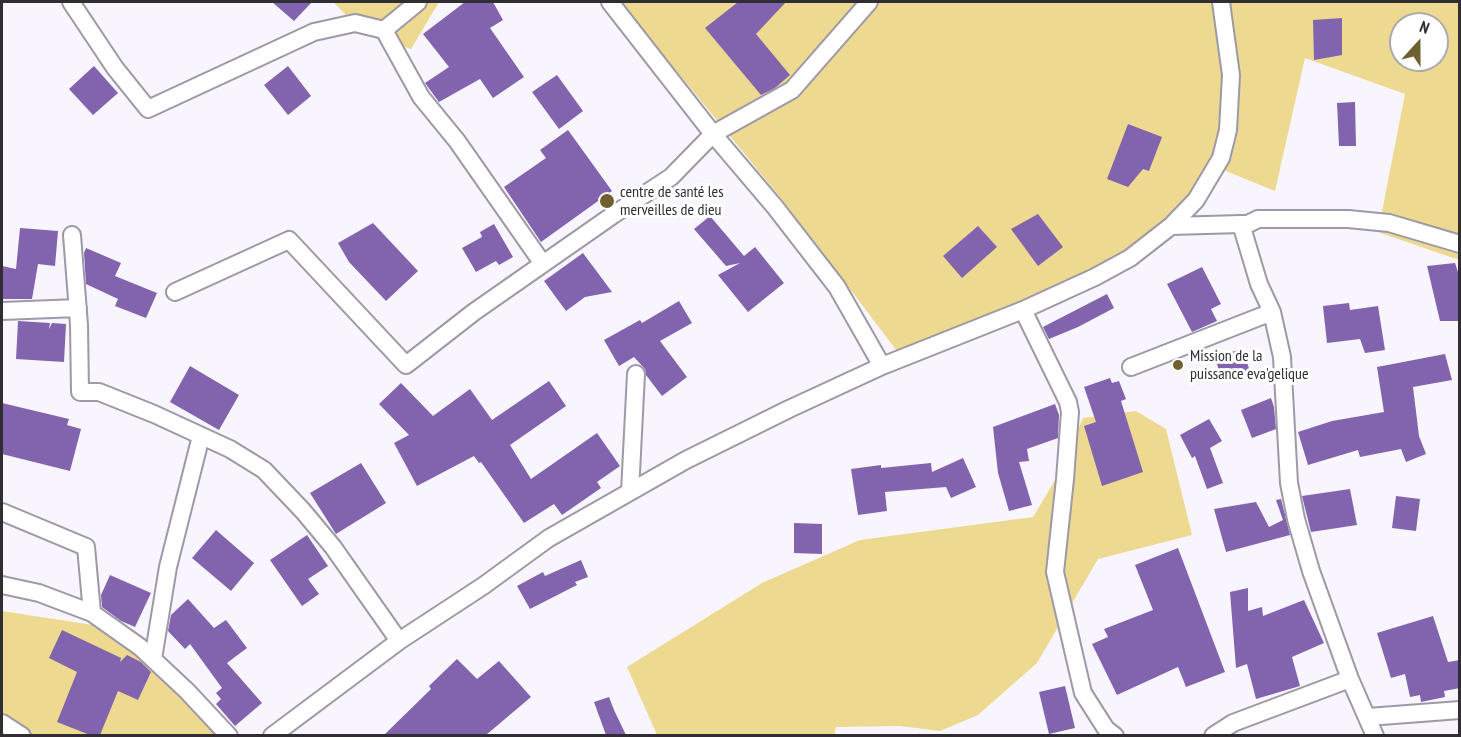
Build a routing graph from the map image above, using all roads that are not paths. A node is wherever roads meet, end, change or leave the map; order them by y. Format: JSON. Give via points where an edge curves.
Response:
{"nodes":[{"id":1,"x":71,"y":2,"type":"edge"},
{"id":2,"x":418,"y":2,"type":"edge"},
{"id":3,"x":610,"y":2,"type":"edge"},
{"id":4,"x":869,"y":2,"type":"edge"},
{"id":5,"x":1221,"y":2,"type":"edge"},
{"id":6,"x":384,"y":30,"type":"junction"},
{"id":7,"x":713,"y":134,"type":"junction"},
{"id":8,"x":1241,"y":224,"type":"junction"},
{"id":9,"x":1171,"y":226,"type":"junction"},
{"id":10,"x":72,"y":235,"type":"dead end"},
{"id":11,"x":1460,"y":244,"type":"edge"},
{"id":12,"x":543,"y":264,"type":"junction"},
{"id":13,"x":175,"y":292,"type":"dead end"},
{"id":14,"x":78,"y":308,"type":"junction"},
{"id":15,"x":1023,"y":310,"type":"junction"},
{"id":16,"x":2,"y":311,"type":"edge"},
{"id":17,"x":1272,"y":312,"type":"junction"},
{"id":18,"x":882,"y":366,"type":"junction"},
{"id":19,"x":1131,"y":367,"type":"dead end"},
{"id":20,"x":636,"y":375,"type":"dead end"},
{"id":21,"x":201,"y":436,"type":"junction"},
{"id":22,"x":630,"y":492,"type":"junction"},
{"id":23,"x":2,"y":512,"type":"edge"},
{"id":24,"x":2,"y":585,"type":"edge"},
{"id":25,"x":92,"y":613,"type":"junction"},
{"id":26,"x":399,"y":641,"type":"junction"},
{"id":27,"x":153,"y":658,"type":"junction"},
{"id":28,"x":1350,"y":679,"type":"junction"},
{"id":29,"x":1460,"y":710,"type":"edge"},
{"id":30,"x":1368,"y":717,"type":"junction"},
{"id":31,"x":2,"y":723,"type":"edge"},
{"id":32,"x":22,"y":735,"type":"edge"},
{"id":33,"x":229,"y":735,"type":"edge"},
{"id":34,"x":272,"y":735,"type":"edge"},
{"id":35,"x":1115,"y":735,"type":"edge"},
{"id":36,"x":1213,"y":735,"type":"edge"},
{"id":37,"x":1375,"y":735,"type":"edge"}],
"edges":[{"from":1,"to":6,"type":"street","via":[[148,109],[314,32],[355,24]]},
{"from":2,"to":6,"type":"street"},
{"from":3,"to":7,"type":"street"},
{"from":4,"to":7,"type":"street","via":[[792,90]]},
{"from":5,"to":9,"type":"street","via":[[1232,75],[1225,145],[1196,200]]},
{"from":6,"to":12,"type":"street","via":[[421,97],[457,141]]},
{"from":7,"to":12,"type":"street","via":[[671,177]]},
{"from":7,"to":18,"type":"street","via":[[837,287]]},
{"from":8,"to":9,"type":"street"},
{"from":8,"to":11,"type":"street","via":[[1258,219],[1348,219],[1389,223]]},
{"from":8,"to":17,"type":"street"},
{"from":9,"to":15,"type":"street","via":[[1130,258],[1095,278]]},
{"from":10,"to":14,"type":"street"},
{"from":12,"to":13,"type":"street","via":[[406,365],[289,240]]},
{"from":14,"to":16,"type":"street"},
{"from":14,"to":21,"type":"street","via":[[80,392],[99,392]]},
{"from":15,"to":18,"type":"street"},
{"from":15,"to":35,"type":"street","via":[[1070,412],[1054,572],[1083,693],[1106,729]]},
{"from":17,"to":19,"type":"street"},
{"from":17,"to":28,"type":"street","via":[[1282,357],[1294,510],[1311,571]]},
{"from":18,"to":22,"type":"street","via":[[686,460]]},
{"from":20,"to":22,"type":"street"},
{"from":21,"to":26,"type":"street","via":[[264,470],[283,489],[333,547]]},
{"from":21,"to":27,"type":"street","via":[[168,567]]},
{"from":22,"to":26,"type":"street","via":[[549,538]]},
{"from":23,"to":25,"type":"street","via":[[86,547]]},
{"from":24,"to":25,"type":"street","via":[[39,592]]},
{"from":25,"to":27,"type":"street"},
{"from":26,"to":34,"type":"street"},
{"from":27,"to":33,"type":"street"},
{"from":28,"to":30,"type":"street"},
{"from":28,"to":36,"type":"street","via":[[1233,723]]},
{"from":29,"to":30,"type":"street"},
{"from":30,"to":37,"type":"street"},
{"from":31,"to":32,"type":"street"}]}
